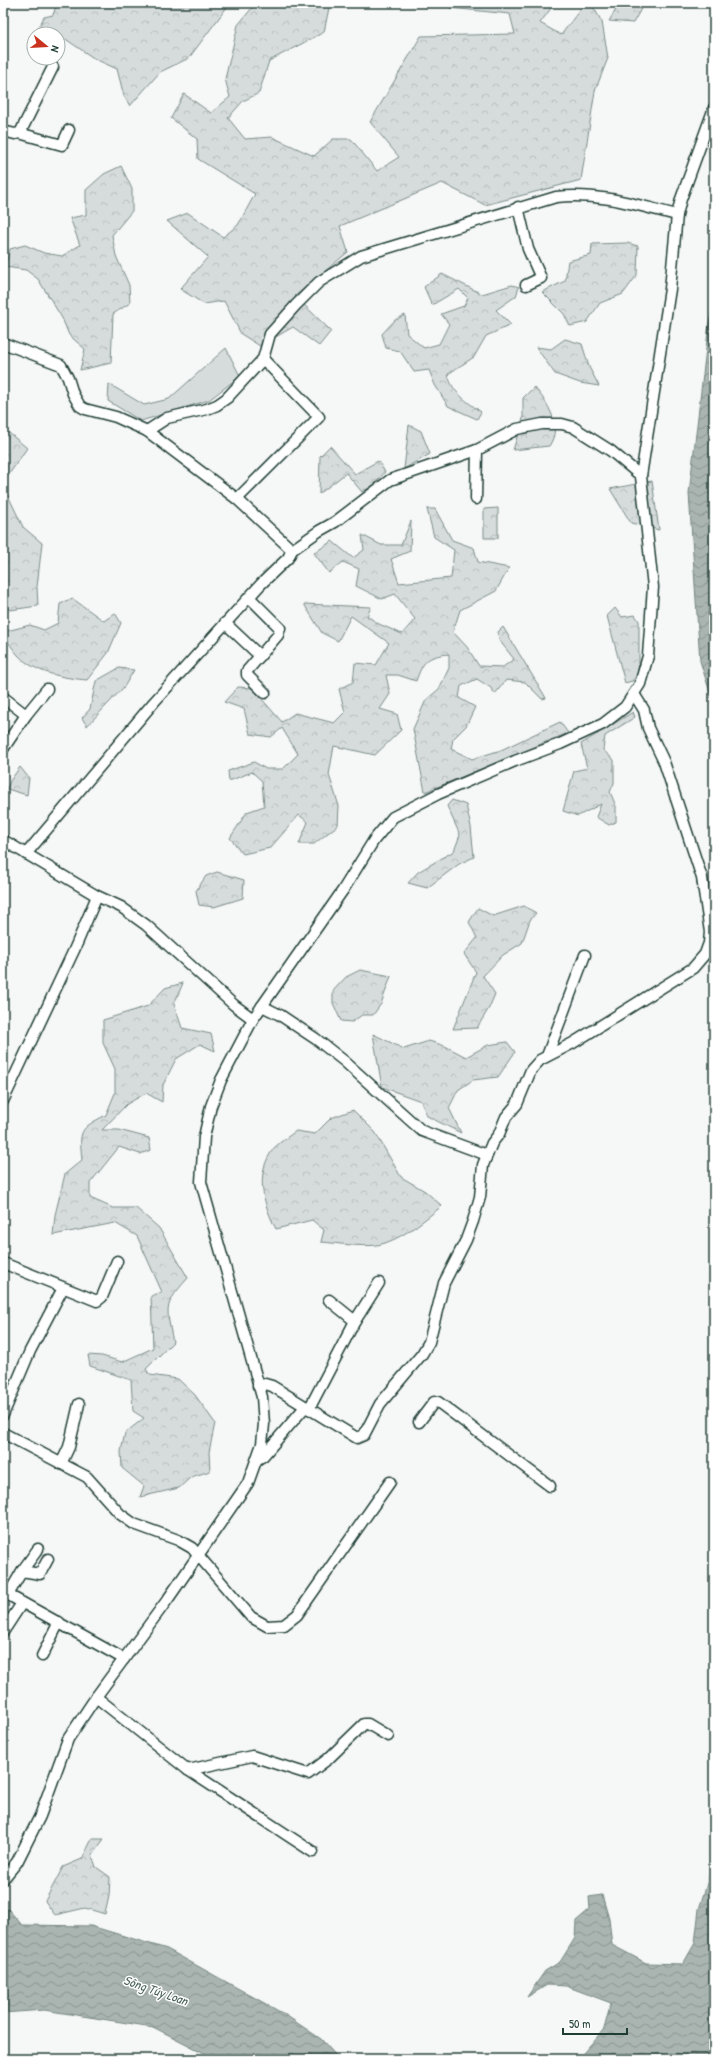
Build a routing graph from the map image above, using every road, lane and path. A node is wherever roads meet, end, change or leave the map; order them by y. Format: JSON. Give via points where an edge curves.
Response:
{"nodes":[{"id":1,"x":53,"y":67,"type":"dead end"},
{"id":2,"x":714,"y":108,"type":"edge"},
{"id":3,"x":69,"y":130,"type":"dead end"},
{"id":4,"x":3,"y":131,"type":"edge"},
{"id":5,"x":20,"y":134,"type":"junction"},
{"id":6,"x":518,"y":208,"type":"junction"},
{"id":7,"x":677,"y":216,"type":"junction"},
{"id":8,"x":526,"y":285,"type":"dead end"},
{"id":9,"x":3,"y":344,"type":"edge"},
{"id":10,"x":263,"y":359,"type":"junction"},
{"id":11,"x":147,"y":431,"type":"junction"},
{"id":12,"x":477,"y":450,"type":"junction"},
{"id":13,"x":641,"y":476,"type":"junction"},
{"id":14,"x":237,"y":499,"type":"junction"},
{"id":15,"x":476,"y":499,"type":"dead end"},
{"id":16,"x":292,"y":550,"type":"junction"},
{"id":17,"x":249,"y":597,"type":"junction"},
{"id":18,"x":225,"y":623,"type":"junction"},
{"id":19,"x":260,"y":656,"type":"junction"},
{"id":20,"x":48,"y":689,"type":"dead end"},
{"id":21,"x":265,"y":693,"type":"dead end"},
{"id":22,"x":634,"y":694,"type":"junction"},
{"id":23,"x":3,"y":697,"type":"edge"},
{"id":24,"x":26,"y":715,"type":"junction"},
{"id":25,"x":3,"y":749,"type":"edge"},
{"id":26,"x":3,"y":840,"type":"edge"},
{"id":27,"x":26,"y":854,"type":"junction"},
{"id":28,"x":97,"y":896,"type":"junction"},
{"id":29,"x":586,"y":955,"type":"dead end"},
{"id":30,"x":262,"y":1006,"type":"junction"},
{"id":31,"x":253,"y":1019,"type":"junction"},
{"id":32,"x":547,"y":1056,"type":"junction"},
{"id":33,"x":3,"y":1101,"type":"edge"},
{"id":34,"x":487,"y":1155,"type":"junction"},
{"id":35,"x":117,"y":1261,"type":"dead end"},
{"id":36,"x":3,"y":1263,"type":"edge"},
{"id":37,"x":378,"y":1283,"type":"dead end"},
{"id":38,"x":63,"y":1288,"type":"junction"},
{"id":39,"x":329,"y":1300,"type":"dead end"},
{"id":40,"x":355,"y":1321,"type":"junction"},
{"id":41,"x":258,"y":1386,"type":"junction"},
{"id":42,"x":79,"y":1404,"type":"dead end"},
{"id":43,"x":307,"y":1408,"type":"junction"},
{"id":44,"x":3,"y":1415,"type":"edge"},
{"id":45,"x":419,"y":1422,"type":"dead end"},
{"id":46,"x":3,"y":1433,"type":"edge"},
{"id":47,"x":258,"y":1459,"type":"junction"},
{"id":48,"x":61,"y":1464,"type":"junction"},
{"id":49,"x":390,"y":1482,"type":"dead end"},
{"id":50,"x":550,"y":1486,"type":"dead end"},
{"id":51,"x":38,"y":1549,"type":"dead end"},
{"id":52,"x":197,"y":1556,"type":"junction"},
{"id":53,"x":48,"y":1559,"type":"dead end"},
{"id":54,"x":22,"y":1571,"type":"junction"},
{"id":55,"x":6,"y":1594,"type":"edge"},
{"id":56,"x":22,"y":1603,"type":"junction"},
{"id":57,"x":59,"y":1622,"type":"junction"},
{"id":58,"x":3,"y":1632,"type":"edge"},
{"id":59,"x":42,"y":1656,"type":"dead end"},
{"id":60,"x":124,"y":1659,"type":"junction"},
{"id":61,"x":96,"y":1697,"type":"junction"},
{"id":62,"x":388,"y":1736,"type":"dead end"},
{"id":63,"x":188,"y":1770,"type":"junction"},
{"id":64,"x":313,"y":1852,"type":"dead end"},
{"id":65,"x":3,"y":1879,"type":"edge"}],
"edges":[{"from":1,"to":5,"type":"street"},
{"from":2,"to":7,"type":"street","via":[[683,192]]},
{"from":3,"to":5,"type":"street","via":[[62,145]]},
{"from":4,"to":5,"type":"street"},
{"from":6,"to":7,"type":"street","via":[[577,194],[608,198]]},
{"from":6,"to":8,"type":"street","via":[[528,248],[541,278]]},
{"from":6,"to":10,"type":"street","via":[[361,256],[319,282],[296,305],[270,334]]},
{"from":7,"to":13,"type":"street","via":[[670,290]]},
{"from":9,"to":11,"type":"street","via":[[61,365],[80,406]]},
{"from":10,"to":11,"type":"street","via":[[227,398],[217,405],[168,418]]},
{"from":10,"to":14,"type":"street","via":[[319,417]]},
{"from":11,"to":14,"type":"street"},
{"from":12,"to":13,"type":"street","via":[[517,428],[562,424],[573,427],[611,451]]},
{"from":12,"to":15,"type":"street"},
{"from":12,"to":16,"type":"street","via":[[390,480],[335,522]]},
{"from":13,"to":22,"type":"street","via":[[653,587],[648,656],[640,684]]},
{"from":14,"to":16,"type":"street"},
{"from":16,"to":17,"type":"street","via":[[288,558]]},
{"from":17,"to":18,"type":"street"},
{"from":17,"to":19,"type":"street","via":[[280,628],[278,635]]},
{"from":18,"to":19,"type":"street"},
{"from":18,"to":27,"type":"street","via":[[154,702]]},
{"from":19,"to":21,"type":"street","via":[[246,673]]},
{"from":20,"to":24,"type":"street"},
{"from":22,"to":30,"type":"street","via":[[625,707],[603,724],[438,794],[393,817],[374,840]]},
{"from":22,"to":32,"type":"street","via":[[644,710],[648,728],[664,762],[697,862],[705,894],[709,943],[705,954],[693,968],[573,1044]]},
{"from":23,"to":24,"type":"street"},
{"from":24,"to":25,"type":"street"},
{"from":26,"to":27,"type":"street"},
{"from":27,"to":28,"type":"street"},
{"from":28,"to":31,"type":"street","via":[[121,907],[146,925],[234,1005]]},
{"from":28,"to":33,"type":"street"},
{"from":29,"to":32,"type":"street"},
{"from":30,"to":31,"type":"street"},
{"from":30,"to":34,"type":"street","via":[[316,1039],[422,1131]]},
{"from":31,"to":41,"type":"street","via":[[221,1080],[211,1106],[204,1137],[201,1182]]},
{"from":32,"to":34,"type":"street","via":[[531,1070],[517,1104],[506,1117]]},
{"from":34,"to":43,"type":"street","via":[[482,1171],[480,1197],[471,1227],[444,1283],[433,1329],[422,1354],[380,1404],[367,1432],[361,1438],[352,1436]]},
{"from":35,"to":38,"type":"street","via":[[100,1300]]},
{"from":36,"to":38,"type":"street"},
{"from":37,"to":40,"type":"street"},
{"from":38,"to":44,"type":"street","via":[[30,1351]]},
{"from":39,"to":40,"type":"street"},
{"from":40,"to":43,"type":"street"},
{"from":41,"to":43,"type":"street","via":[[272,1386]]},
{"from":41,"to":47,"type":"street","via":[[262,1397],[264,1424]]},
{"from":42,"to":48,"type":"street","via":[[69,1446]]},
{"from":43,"to":47,"type":"street","via":[[264,1456]]},
{"from":45,"to":50,"type":"street","via":[[430,1405],[438,1402]]},
{"from":46,"to":48,"type":"street"},
{"from":47,"to":52,"type":"street","via":[[242,1493]]},
{"from":48,"to":52,"type":"street","via":[[87,1476],[120,1514],[134,1524],[185,1543]]},
{"from":49,"to":52,"type":"street","via":[[297,1615],[284,1625],[267,1626],[250,1617],[219,1578]]},
{"from":51,"to":54,"type":"street"},
{"from":52,"to":60,"type":"street"},
{"from":53,"to":54,"type":"street","via":[[40,1574]]},
{"from":54,"to":55,"type":"street"},
{"from":55,"to":56,"type":"street"},
{"from":56,"to":57,"type":"street"},
{"from":56,"to":58,"type":"street"},
{"from":57,"to":59,"type":"street"},
{"from":57,"to":60,"type":"street"},
{"from":60,"to":61,"type":"street"},
{"from":61,"to":63,"type":"street"},
{"from":61,"to":65,"type":"street","via":[[68,1739],[40,1816],[17,1862]]},
{"from":62,"to":63,"type":"street","via":[[364,1724],[308,1774],[252,1756]]},
{"from":63,"to":64,"type":"street"}]}
